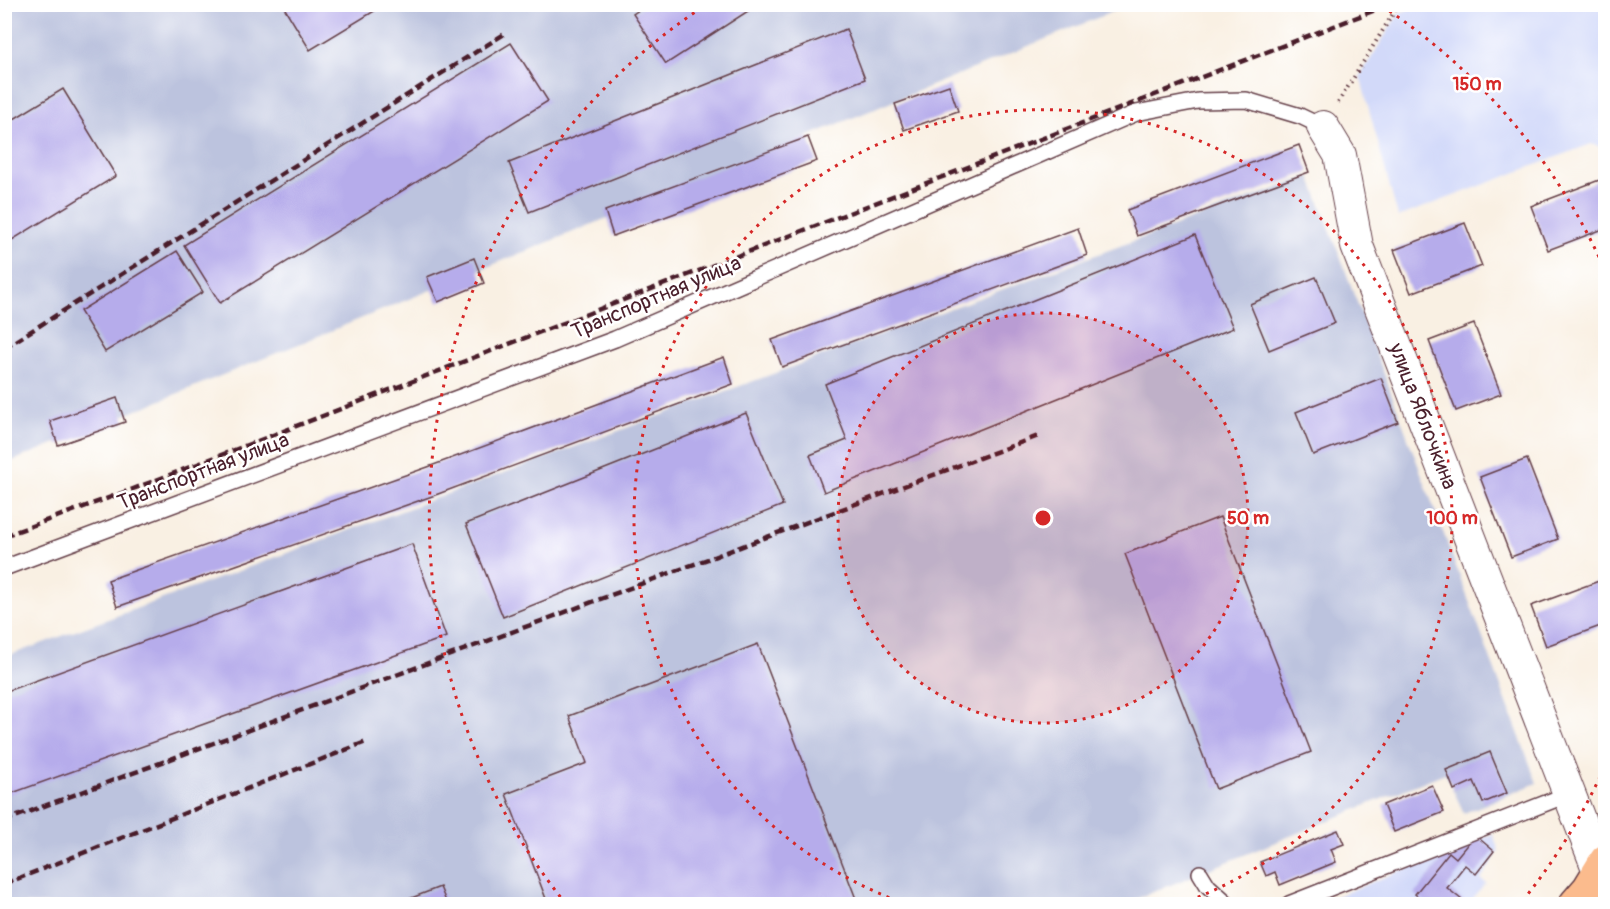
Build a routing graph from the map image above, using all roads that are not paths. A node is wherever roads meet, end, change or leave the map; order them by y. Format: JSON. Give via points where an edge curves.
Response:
{"nodes":[{"id":1,"x":1323,"y":127,"type":"joint"},
{"id":2,"x":4,"y":568,"type":"edge"},
{"id":3,"x":1569,"y":794,"type":"junction"},
{"id":4,"x":1200,"y":873,"type":"dead end"},
{"id":5,"x":1593,"y":886,"type":"edge"},
{"id":6,"x":1228,"y":904,"type":"edge"},
{"id":7,"x":1289,"y":904,"type":"edge"}],
"edges":[{"from":1,"to":2,"type":"lane","name":"Транспортная улица","via":[[1246,100],[1198,101],[1137,113],[615,339]]},
{"from":1,"to":3,"type":"street","name":"улица Яблочкина","via":[[1340,155],[1357,246]]},
{"from":3,"to":5,"type":"street","name":"улица Яблочкина"},
{"from":3,"to":7,"type":"lane"},
{"from":4,"to":6,"type":"lane"}]}
